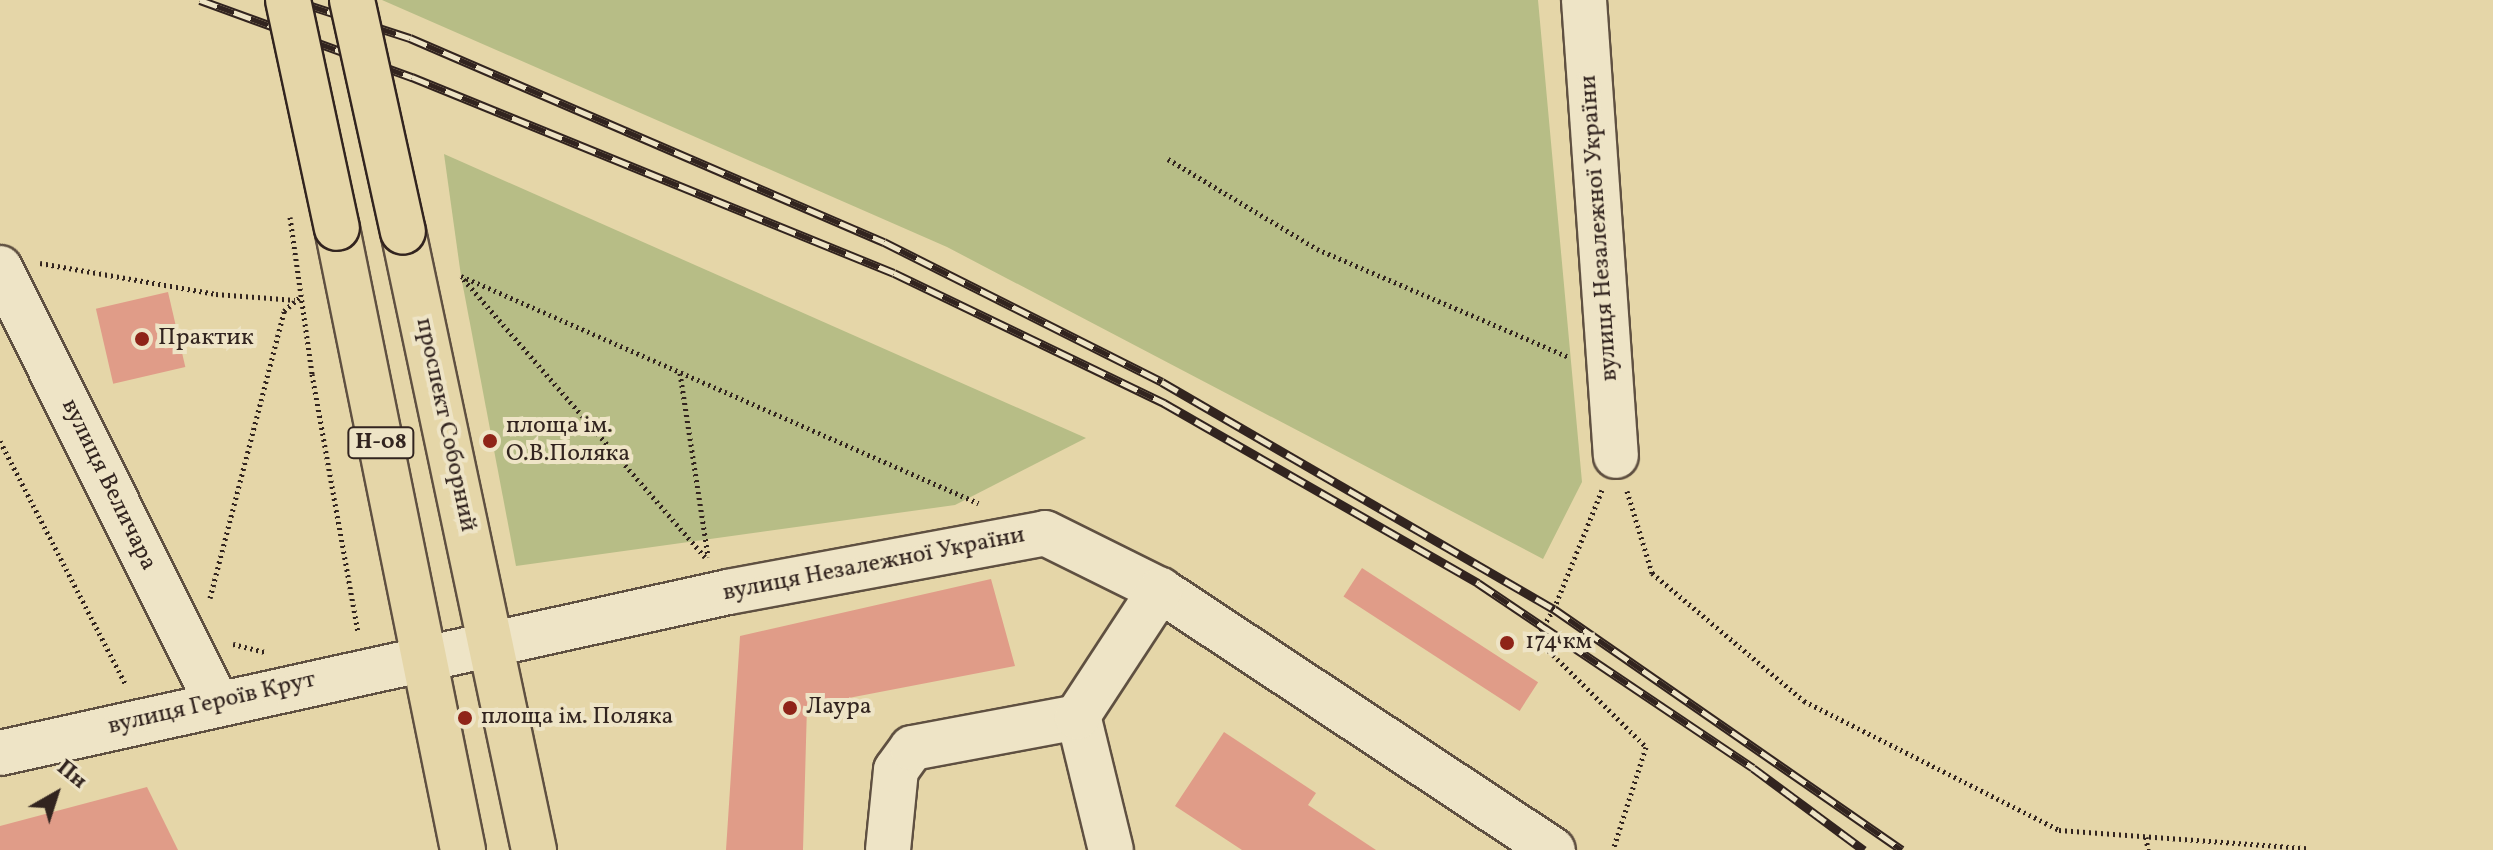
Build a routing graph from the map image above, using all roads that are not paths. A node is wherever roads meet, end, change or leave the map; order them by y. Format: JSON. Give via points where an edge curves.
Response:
{"nodes":[{"id":1,"x":288,"y":0,"type":"edge"},
{"id":2,"x":352,"y":0,"type":"edge"},
{"id":3,"x":1584,"y":0,"type":"edge"},
{"id":4,"x":16,"y":265,"type":"edge"},
{"id":5,"x":1616,"y":456,"type":"road end"},
{"id":6,"x":1160,"y":590,"type":"junction"},
{"id":7,"x":492,"y":647,"type":"junction"},
{"id":8,"x":425,"y":658,"type":"junction"},
{"id":9,"x":216,"y":702,"type":"junction"},
{"id":10,"x":1078,"y":715,"type":"junction"},
{"id":11,"x":0,"y":753,"type":"edge"},
{"id":12,"x":463,"y":850,"type":"edge"},
{"id":13,"x":534,"y":850,"type":"edge"},
{"id":14,"x":888,"y":850,"type":"edge"},
{"id":15,"x":1111,"y":850,"type":"edge"},
{"id":16,"x":1553,"y":850,"type":"edge"}],
"edges":[{"from":1,"to":8,"type":"main road","number":"Н-08","bridge":true},
{"from":2,"to":7,"type":"main road","name":"проспект Соборний","number":"Н-08","bridge":true},
{"from":3,"to":5,"type":"street","name":"вулиця Незалежної України"},
{"from":4,"to":9,"type":"street","name":"вулиця Величара"},
{"from":6,"to":7,"type":"street","name":"вулиця Незалежної України","via":[[1045,533],[728,592]]},
{"from":6,"to":10,"type":"street"},
{"from":6,"to":16,"type":"street","name":"вулиця Незалежної України"},
{"from":7,"to":8,"type":"street","name":"вулиця Незалежної України"},
{"from":7,"to":13,"type":"main road","name":"проспект Соборний","number":"Н-08"},
{"from":8,"to":9,"type":"street","name":"вулиця Героїв Крут"},
{"from":8,"to":12,"type":"main road","number":"Н-08"},
{"from":9,"to":11,"type":"street","name":"вулиця Героїв Крут"},
{"from":10,"to":14,"type":"street","via":[[912,748],[896,770]]},
{"from":10,"to":15,"type":"street"}]}
